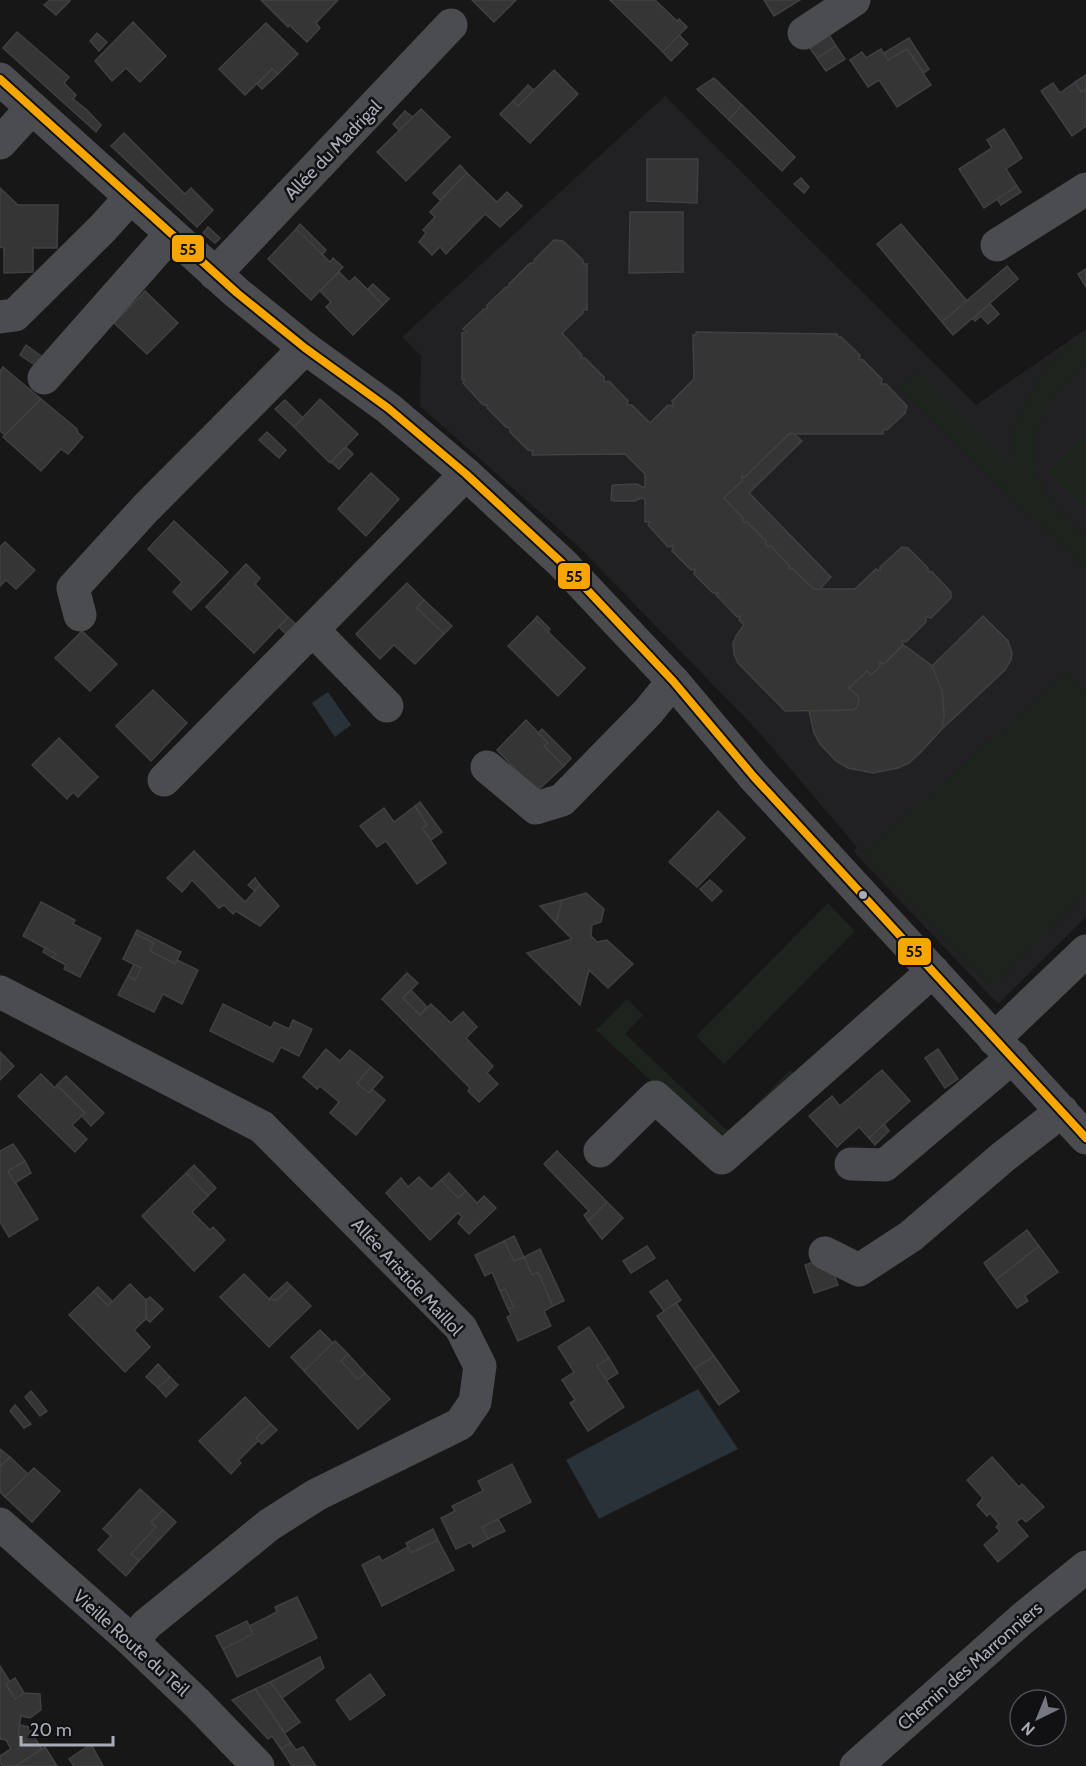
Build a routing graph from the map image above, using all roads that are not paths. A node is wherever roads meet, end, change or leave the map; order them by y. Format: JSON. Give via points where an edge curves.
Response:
{"nodes":[{"id":1,"x":854,"y":0,"type":"edge"},
{"id":2,"x":452,"y":25,"type":"dead end"},
{"id":3,"x":804,"y":33,"type":"dead end"},
{"id":4,"x":0,"y":79,"type":"edge"},
{"id":5,"x":32,"y":108,"type":"junction"},
{"id":6,"x":0,"y":143,"type":"edge"},
{"id":7,"x":1086,"y":189,"type":"edge"},
{"id":8,"x":131,"y":197,"type":"junction"},
{"id":9,"x":171,"y":234,"type":"junction"},
{"id":10,"x":997,"y":245,"type":"dead end"},
{"id":11,"x":224,"y":292,"type":"junction"},
{"id":12,"x":0,"y":317,"type":"edge"},
{"id":13,"x":305,"y":348,"type":"junction"},
{"id":14,"x":44,"y":378,"type":"dead end"},
{"id":15,"x":466,"y":474,"type":"junction"},
{"id":16,"x":80,"y":615,"type":"dead end"},
{"id":17,"x":313,"y":630,"type":"junction"},
{"id":18,"x":673,"y":681,"type":"junction"},
{"id":19,"x":387,"y":706,"type":"dead end"},
{"id":20,"x":487,"y":767,"type":"dead end"},
{"id":21,"x":164,"y":780,"type":"dead end"},
{"id":22,"x":1086,"y":951,"type":"edge"},
{"id":23,"x":933,"y":971,"type":"junction"},
{"id":24,"x":0,"y":993,"type":"edge"},
{"id":25,"x":1003,"y":1048,"type":"junction"},
{"id":26,"x":1062,"y":1111,"type":"junction"},
{"id":27,"x":1086,"y":1138,"type":"edge"},
{"id":28,"x":600,"y":1151,"type":"dead end"},
{"id":29,"x":851,"y":1164,"type":"dead end"},
{"id":30,"x":825,"y":1253,"type":"dead end"},
{"id":31,"x":0,"y":1524,"type":"edge"},
{"id":32,"x":1086,"y":1567,"type":"edge"},
{"id":33,"x":132,"y":1641,"type":"junction"},
{"id":34,"x":258,"y":1766,"type":"edge"},
{"id":35,"x":856,"y":1766,"type":"edge"}],
"edges":[{"from":1,"to":3,"type":"street"},
{"from":2,"to":11,"type":"street","name":"Allée du Madrigal"},
{"from":4,"to":5,"type":"street"},
{"from":5,"to":6,"type":"street"},
{"from":5,"to":8,"type":"street"},
{"from":7,"to":10,"type":"street"},
{"from":8,"to":9,"type":"street"},
{"from":8,"to":12,"type":"street","via":[[15,315]]},
{"from":9,"to":11,"type":"street"},
{"from":9,"to":14,"type":"street"},
{"from":11,"to":13,"type":"street"},
{"from":13,"to":15,"type":"street","via":[[388,408]]},
{"from":13,"to":16,"type":"street","via":[[146,508],[73,588]]},
{"from":15,"to":17,"type":"street"},
{"from":15,"to":18,"type":"street","via":[[562,563]]},
{"from":17,"to":19,"type":"street"},
{"from":17,"to":21,"type":"street"},
{"from":18,"to":20,"type":"street","via":[[562,800],[536,808]]},
{"from":18,"to":23,"type":"street","via":[[754,777]]},
{"from":22,"to":25,"type":"street"},
{"from":23,"to":25,"type":"street"},
{"from":23,"to":28,"type":"street","via":[[722,1158],[655,1096]]},
{"from":24,"to":33,"type":"street","name":"Allée Aristide Maillol","via":[[262,1127],[461,1328],[480,1366],[475,1402],[460,1424],[316,1495],[269,1525],[147,1624]]},
{"from":25,"to":26,"type":"street"},
{"from":25,"to":29,"type":"street","via":[[885,1165]]},
{"from":26,"to":27,"type":"street"},
{"from":26,"to":30,"type":"street","via":[[911,1236],[859,1270]]},
{"from":31,"to":33,"type":"street","name":"Vieille Route du Teil"},
{"from":32,"to":35,"type":"street","name":"Chemin des Marronniers"},
{"from":33,"to":34,"type":"street","name":"Vieille Route du Teil"}]}
